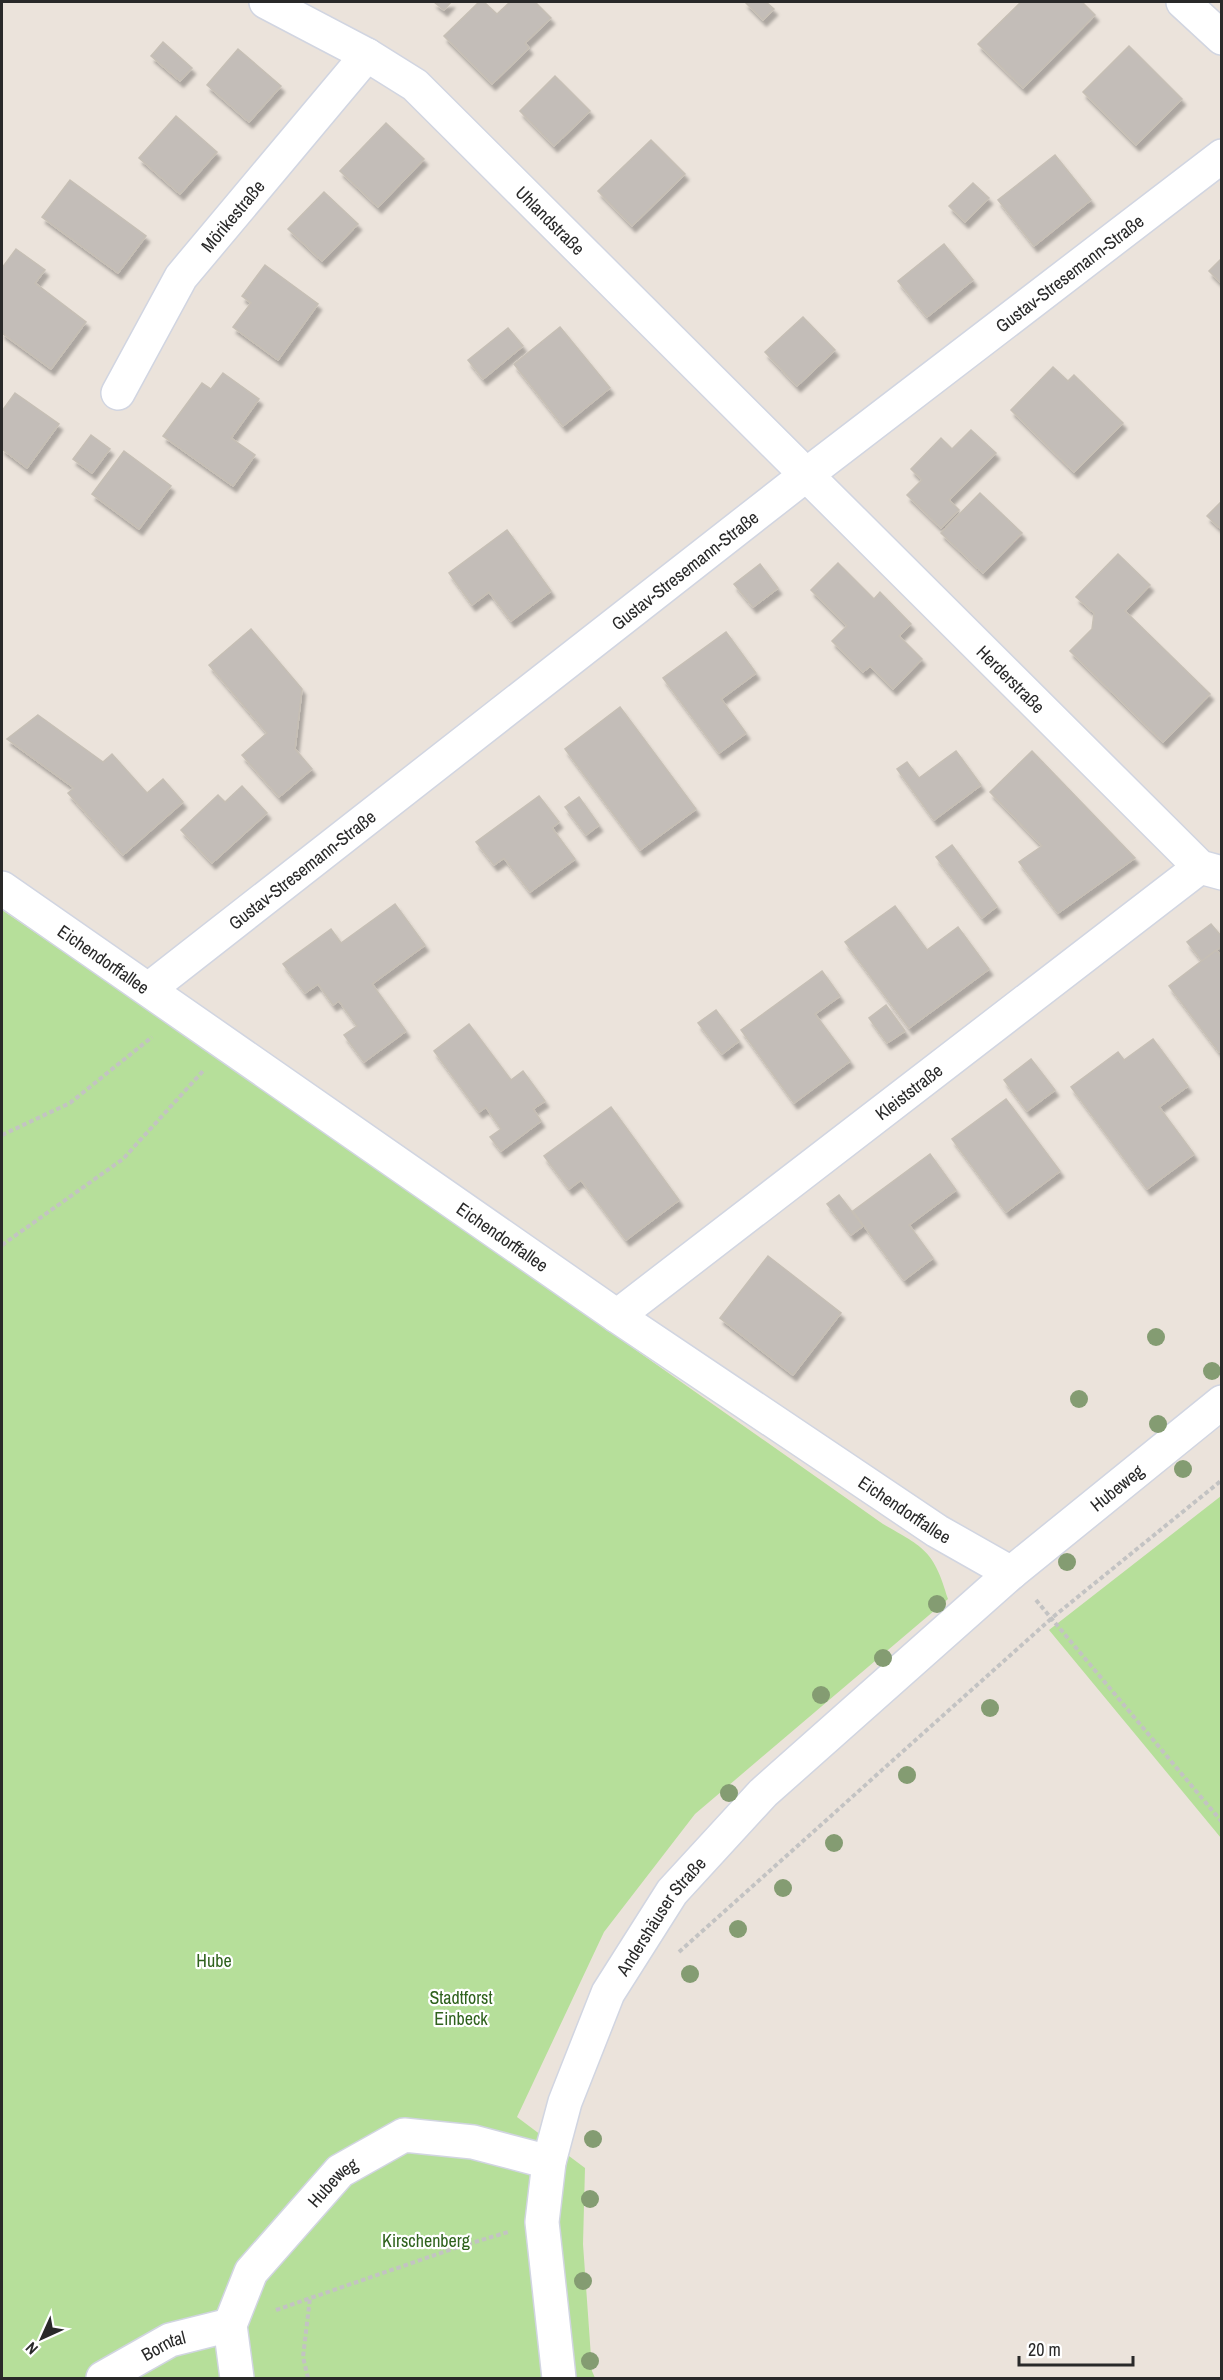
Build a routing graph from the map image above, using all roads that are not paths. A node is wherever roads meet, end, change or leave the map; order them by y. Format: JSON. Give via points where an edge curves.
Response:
{"nodes":[{"id":1,"x":266,"y":2,"type":"edge"},
{"id":2,"x":1183,"y":2,"type":"edge"},
{"id":3,"x":1221,"y":38,"type":"edge"},
{"id":4,"x":367,"y":54,"type":"junction"},
{"id":5,"x":1221,"y":156,"type":"edge"},
{"id":6,"x":118,"y":393,"type":"dead end"},
{"id":7,"x":806,"y":476,"type":"junction"},
{"id":8,"x":1211,"y":870,"type":"edge"},
{"id":9,"x":2,"y":888,"type":"edge"},
{"id":10,"x":149,"y":989,"type":"junction"},
{"id":11,"x":617,"y":1316,"type":"junction"},
{"id":12,"x":1221,"y":1402,"type":"edge"},
{"id":13,"x":1011,"y":1573,"type":"junction"},
{"id":14,"x":549,"y":2162,"type":"junction"},
{"id":15,"x":230,"y":2325,"type":"junction"},
{"id":16,"x":103,"y":2379,"type":"edge"},
{"id":17,"x":237,"y":2379,"type":"edge"},
{"id":18,"x":560,"y":2379,"type":"edge"}],
"edges":[{"from":1,"to":4,"type":"street","name":"Uhlandstraße"},
{"from":2,"to":3,"type":"street"},
{"from":4,"to":6,"type":"street","name":"Mörikestraße","via":[[181,277]]},
{"from":4,"to":7,"type":"street","name":"Uhlandstraße","via":[[415,85]]},
{"from":5,"to":7,"type":"street","name":"Gustav-Stresemann-Straße"},
{"from":7,"to":8,"type":"street","name":"Herderstraße"},
{"from":7,"to":10,"type":"street","name":"Gustav-Stresemann-Straße"},
{"from":8,"to":11,"type":"street","name":"Kleiststraße"},
{"from":9,"to":10,"type":"street","name":"Eichendorffallee"},
{"from":10,"to":11,"type":"street","name":"Eichendorffallee"},
{"from":11,"to":13,"type":"street","name":"Eichendorffallee","via":[[937,1531]]},
{"from":12,"to":13,"type":"street","name":"Hubeweg"},
{"from":13,"to":14,"type":"street","name":"Andershäuser Straße","via":[[763,1793],[672,1892],[608,1993],[565,2102]]},
{"from":14,"to":15,"type":"street","name":"Hubeweg","via":[[473,2142],[404,2135],[340,2171],[251,2272]]},
{"from":14,"to":18,"type":"street","name":"Andershäuser Straße","via":[[542,2222]]},
{"from":15,"to":16,"type":"street","name":"Borntal","via":[[170,2340]]},
{"from":15,"to":17,"type":"street","name":"Hubeweg"}]}
